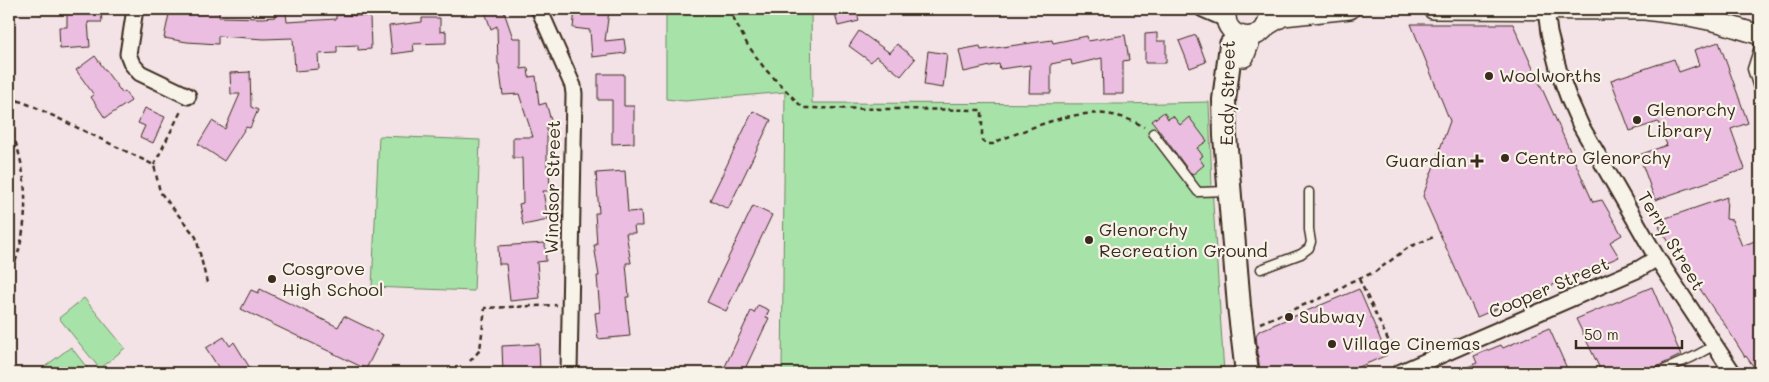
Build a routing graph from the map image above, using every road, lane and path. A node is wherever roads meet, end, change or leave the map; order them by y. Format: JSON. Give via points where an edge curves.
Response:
{"nodes":[{"id":1,"x":135,"y":9,"type":"edge"},
{"id":2,"x":539,"y":9,"type":"edge"},
{"id":3,"x":729,"y":9,"type":"edge"},
{"id":4,"x":1203,"y":9,"type":"edge"},
{"id":5,"x":1350,"y":9,"type":"edge"},
{"id":6,"x":1433,"y":9,"type":"edge"},
{"id":7,"x":1540,"y":10,"type":"edge"},
{"id":8,"x":1684,"y":12,"type":"edge"},
{"id":9,"x":1243,"y":28,"type":"edge"},
{"id":10,"x":1760,"y":35,"type":"edge"},
{"id":11,"x":1760,"y":44,"type":"edge"},
{"id":12,"x":1759,"y":85,"type":"edge"},
{"id":13,"x":1760,"y":94,"type":"edge"},
{"id":14,"x":188,"y":96,"type":"joint"},
{"id":15,"x":9,"y":97,"type":"edge"},
{"id":16,"x":9,"y":125,"type":"edge"},
{"id":17,"x":1153,"y":134,"type":"joint"},
{"id":18,"x":154,"y":165,"type":"junction"},
{"id":19,"x":1230,"y":190,"type":"junction"},
{"id":20,"x":1309,"y":192,"type":"dead end"},
{"id":21,"x":1436,"y":236,"type":"dead end"},
{"id":22,"x":1657,"y":258,"type":"junction"},
{"id":23,"x":1261,"y":269,"type":"dead end"},
{"id":24,"x":9,"y":277,"type":"edge"},
{"id":25,"x":1359,"y":279,"type":"junction"},
{"id":26,"x":207,"y":283,"type":"dead end"},
{"id":27,"x":569,"y":304,"type":"junction"},
{"id":28,"x":1239,"y":306,"type":"junction"},
{"id":29,"x":1260,"y":323,"type":"dead end"},
{"id":30,"x":1714,"y":345,"type":"junction"},
{"id":31,"x":1398,"y":346,"type":"dead end"},
{"id":32,"x":470,"y":361,"type":"dead end"},
{"id":33,"x":569,"y":373,"type":"edge"},
{"id":34,"x":1237,"y":373,"type":"edge"},
{"id":35,"x":1247,"y":373,"type":"edge"},
{"id":36,"x":1399,"y":373,"type":"edge"},
{"id":37,"x":1657,"y":373,"type":"edge"},
{"id":38,"x":1733,"y":373,"type":"edge"}],
"edges":[{"from":1,"to":14,"type":"street","via":[[128,54],[132,64],[140,73]]},
{"from":2,"to":27,"type":"street","name":"Windsor Street","via":[[574,94]]},
{"from":3,"to":17,"type":"path","via":[[747,44],[765,69],[803,108],[982,110],[982,140],[987,144],[1057,118],[1084,114],[1121,116]]},
{"from":4,"to":9,"type":"street"},
{"from":5,"to":9,"type":"street","via":[[1283,16]]},
{"from":6,"to":7,"type":"street"},
{"from":7,"to":8,"type":"street"},
{"from":7,"to":22,"type":"street","name":"Terry Street","via":[[1568,99]]},
{"from":8,"to":10,"type":"street"},
{"from":9,"to":19,"type":"main road","name":"Eady Street"},
{"from":11,"to":12,"type":"lane","via":[[1752,69]]},
{"from":12,"to":13,"type":"lane"},
{"from":14,"to":18,"type":"path"},
{"from":15,"to":18,"type":"path"},
{"from":16,"to":24,"type":"path","via":[[18,150],[24,184],[25,219]]},
{"from":17,"to":19,"type":"lane","via":[[1198,192]]},
{"from":18,"to":26,"type":"path","via":[[160,192],[196,237]]},
{"from":19,"to":28,"type":"main road","name":"Eady Street"},
{"from":20,"to":23,"type":"lane","via":[[1309,248]]},
{"from":21,"to":25,"type":"path","via":[[1409,247],[1391,262]]},
{"from":22,"to":30,"type":"street","name":"Terry Street"},
{"from":22,"to":36,"type":"street","name":"Cooper Street","via":[[1640,269]]},
{"from":25,"to":29,"type":"path"},
{"from":25,"to":31,"type":"path","via":[[1389,342]]},
{"from":27,"to":32,"type":"path","via":[[485,308],[480,350]]},
{"from":27,"to":33,"type":"street","name":"Windsor Street"},
{"from":28,"to":34,"type":"main road","name":"Eady Street"},
{"from":28,"to":35,"type":"main road","name":"Eady Street"},
{"from":30,"to":37,"type":"lane"},
{"from":30,"to":38,"type":"street","name":"Terry Street"}]}
